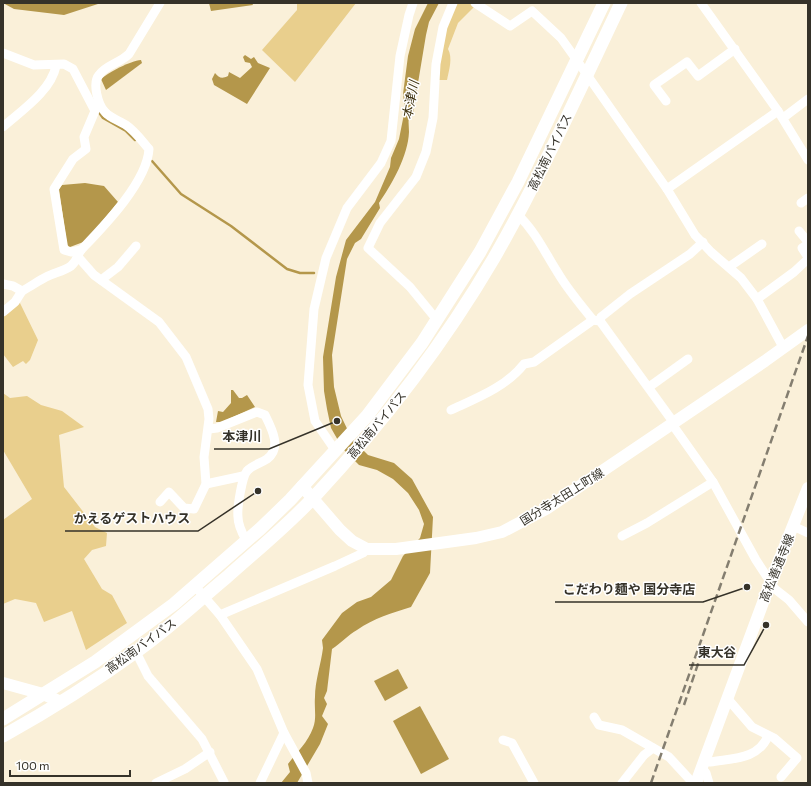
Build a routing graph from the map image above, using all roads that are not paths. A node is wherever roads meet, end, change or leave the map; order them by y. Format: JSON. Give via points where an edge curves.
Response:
{"nodes":[{"id":1,"x":160,"y":3,"type":"edge"},
{"id":2,"x":413,"y":3,"type":"edge"},
{"id":3,"x":453,"y":3,"type":"edge"},
{"id":4,"x":475,"y":3,"type":"edge"},
{"id":5,"x":604,"y":3,"type":"edge"},
{"id":6,"x":621,"y":3,"type":"edge"},
{"id":7,"x":701,"y":3,"type":"edge"},
{"id":8,"x":735,"y":49,"type":"junction"},
{"id":9,"x":3,"y":53,"type":"edge"},
{"id":10,"x":577,"y":60,"type":"junction"},
{"id":11,"x":56,"y":66,"type":"junction"},
{"id":12,"x":587,"y":75,"type":"junction"},
{"id":13,"x":808,"y":99,"type":"edge"},
{"id":14,"x":666,"y":101,"type":"dead end"},
{"id":15,"x":780,"y":114,"type":"junction"},
{"id":16,"x":3,"y":127,"type":"edge"},
{"id":17,"x":808,"y":160,"type":"edge"},
{"id":18,"x":667,"y":189,"type":"junction"},
{"id":19,"x":518,"y":215,"type":"junction"},
{"id":20,"x":799,"y":231,"type":"dead end"},
{"id":21,"x":703,"y":242,"type":"junction"},
{"id":22,"x":808,"y":243,"type":"edge"},
{"id":23,"x":762,"y":244,"type":"dead end"},
{"id":24,"x":136,"y":246,"type":"dead end"},
{"id":25,"x":80,"y":254,"type":"junction"},
{"id":26,"x":808,"y":258,"type":"edge"},
{"id":27,"x":729,"y":268,"type":"junction"},
{"id":28,"x":101,"y":280,"type":"junction"},
{"id":29,"x":3,"y":284,"type":"edge"},
{"id":30,"x":22,"y":291,"type":"junction"},
{"id":31,"x":757,"y":299,"type":"junction"},
{"id":32,"x":3,"y":312,"type":"edge"},
{"id":33,"x":437,"y":320,"type":"junction"},
{"id":34,"x":596,"y":321,"type":"junction"},
{"id":35,"x":808,"y":330,"type":"edge"},
{"id":36,"x":783,"y":347,"type":"junction"},
{"id":37,"x":688,"y":359,"type":"dead end"},
{"id":38,"x":649,"y":387,"type":"junction"},
{"id":39,"x":451,"y":410,"type":"dead end"},
{"id":40,"x":673,"y":424,"type":"junction"},
{"id":41,"x":209,"y":429,"type":"junction"},
{"id":42,"x":335,"y":450,"type":"junction"},
{"id":43,"x":243,"y":476,"type":"junction"},
{"id":44,"x":713,"y":482,"type":"junction"},
{"id":45,"x":206,"y":484,"type":"junction"},
{"id":46,"x":302,"y":486,"type":"junction"},
{"id":47,"x":808,"y":488,"type":"edge"},
{"id":48,"x":313,"y":498,"type":"junction"},
{"id":49,"x":160,"y":502,"type":"dead end"},
{"id":50,"x":793,"y":526,"type":"junction"},
{"id":51,"x":808,"y":534,"type":"edge"},
{"id":52,"x":622,"y":536,"type":"dead end"},
{"id":53,"x":246,"y":540,"type":"junction"},
{"id":54,"x":367,"y":549,"type":"junction"},
{"id":55,"x":771,"y":582,"type":"junction"},
{"id":56,"x":194,"y":585,"type":"junction"},
{"id":57,"x":204,"y":596,"type":"junction"},
{"id":58,"x":220,"y":615,"type":"junction"},
{"id":59,"x":808,"y":622,"type":"edge"},
{"id":60,"x":136,"y":652,"type":"junction"},
{"id":61,"x":3,"y":683,"type":"edge"},
{"id":62,"x":44,"y":694,"type":"junction"},
{"id":63,"x":727,"y":698,"type":"junction"},
{"id":64,"x":61,"y":702,"type":"junction"},
{"id":65,"x":594,"y":717,"type":"dead end"},
{"id":66,"x":3,"y":719,"type":"edge"},
{"id":67,"x":3,"y":736,"type":"edge"},
{"id":68,"x":768,"y":736,"type":"junction"},
{"id":69,"x":286,"y":737,"type":"junction"},
{"id":70,"x":503,"y":740,"type":"dead end"},
{"id":71,"x":653,"y":748,"type":"junction"},
{"id":72,"x":210,"y":752,"type":"junction"},
{"id":73,"x":703,"y":765,"type":"junction"},
{"id":74,"x":781,"y":776,"type":"dead end"},
{"id":75,"x":224,"y":782,"type":"dead end"},
{"id":76,"x":156,"y":783,"type":"edge"},
{"id":77,"x":260,"y":783,"type":"edge"},
{"id":78,"x":308,"y":783,"type":"edge"},
{"id":79,"x":534,"y":783,"type":"edge"},
{"id":80,"x":622,"y":783,"type":"edge"},
{"id":81,"x":695,"y":783,"type":"edge"},
{"id":82,"x":709,"y":783,"type":"edge"}],
"edges":[{"from":1,"to":25,"type":"street","via":[[129,54],[97,76],[95,86],[105,113],[138,135],[149,149],[149,158],[125,201]]},
{"from":2,"to":42,"type":"street","via":[[400,56],[391,141],[381,163],[347,208],[326,258],[314,309],[308,385],[315,421]]},
{"from":3,"to":33,"type":"street","via":[[443,28],[436,64],[433,118],[426,152],[416,177],[380,223],[368,248],[410,287]]},
{"from":4,"to":10,"type":"street","via":[[510,26],[532,11],[561,38]]},
{"from":5,"to":10,"type":"highway","name":"高松南バイパス"},
{"from":6,"to":12,"type":"highway","name":"高松南バイパス"},
{"from":7,"to":8,"type":"street"},
{"from":8,"to":14,"type":"street","via":[[698,76],[687,62],[654,85]]},
{"from":8,"to":15,"type":"street"},
{"from":9,"to":11,"type":"street","via":[[34,65]]},
{"from":10,"to":12,"type":"street"},
{"from":10,"to":33,"type":"highway","name":"高松南バイパス","via":[[518,182],[480,252]]},
{"from":11,"to":16,"type":"street","via":[[55,72],[41,91]]},
{"from":11,"to":25,"type":"street","via":[[64,64],[73,69],[95,111],[84,137],[86,149],[73,159],[54,189],[64,250]]},
{"from":12,"to":18,"type":"street"},
{"from":12,"to":19,"type":"highway","name":"高松南バイパス"},
{"from":13,"to":15,"type":"street"},
{"from":15,"to":17,"type":"street"},
{"from":15,"to":18,"type":"street"},
{"from":18,"to":21,"type":"street","via":[[688,224]]},
{"from":19,"to":34,"type":"street","via":[[527,224],[558,273]]},
{"from":19,"to":48,"type":"highway","name":"高松南バイパス","via":[[493,260],[406,390],[346,463]]},
{"from":20,"to":22,"type":"street"},
{"from":21,"to":27,"type":"street"},
{"from":21,"to":34,"type":"street"},
{"from":22,"to":26,"type":"street","via":[[802,248]]},
{"from":23,"to":27,"type":"street"},
{"from":24,"to":28,"type":"street","via":[[118,267]]},
{"from":25,"to":28,"type":"street","via":[[94,275]]},
{"from":25,"to":30,"type":"street","via":[[70,266]]},
{"from":26,"to":31,"type":"street","via":[[794,272]]},
{"from":27,"to":31,"type":"street","via":[[741,278]]},
{"from":28,"to":41,"type":"street","via":[[160,322],[186,356],[208,409]]},
{"from":29,"to":30,"type":"street"},
{"from":30,"to":32,"type":"street","via":[[15,302]]},
{"from":31,"to":36,"type":"street"},
{"from":33,"to":42,"type":"highway","name":"高松南バイパス","via":[[367,416]]},
{"from":34,"to":38,"type":"street"},
{"from":34,"to":39,"type":"street","via":[[534,362],[524,364],[485,396]]},
{"from":35,"to":36,"type":"main road","name":"国分寺太田上町線"},
{"from":36,"to":40,"type":"main road","name":"国分寺太田上町線"},
{"from":37,"to":38,"type":"street"},
{"from":38,"to":40,"type":"street"},
{"from":40,"to":44,"type":"street"},
{"from":40,"to":54,"type":"main road","name":"国分寺太田上町線","via":[[546,509],[502,532],[396,549]]},
{"from":41,"to":43,"type":"street","via":[[257,412],[265,415],[276,442],[273,452],[268,459],[247,470]]},
{"from":41,"to":45,"type":"street","via":[[204,457]]},
{"from":42,"to":46,"type":"highway","name":"高松南バイパス"},
{"from":43,"to":45,"type":"street"},
{"from":43,"to":53,"type":"street","via":[[237,518]]},
{"from":44,"to":52,"type":"street"},
{"from":44,"to":55,"type":"street","via":[[742,537]]},
{"from":45,"to":49,"type":"street","via":[[194,509],[184,508],[169,492]]},
{"from":46,"to":48,"type":"main road"},
{"from":46,"to":53,"type":"highway","name":"高松南バイパス"},
{"from":47,"to":50,"type":"main road","name":"高松善通寺線"},
{"from":48,"to":54,"type":"main road","via":[[340,530],[352,541]]},
{"from":48,"to":57,"type":"highway","name":"高松南バイパス"},
{"from":50,"to":51,"type":"street"},
{"from":50,"to":55,"type":"main road","name":"高松善通寺線"},
{"from":53,"to":56,"type":"highway","name":"高松南バイパス"},
{"from":54,"to":58,"type":"street","via":[[335,566]]},
{"from":55,"to":59,"type":"street"},
{"from":55,"to":63,"type":"main road","name":"高松善通寺線"},
{"from":56,"to":57,"type":"street"},
{"from":56,"to":62,"type":"highway","name":"高松南バイパス","via":[[144,627]]},
{"from":57,"to":58,"type":"street"},
{"from":57,"to":60,"type":"highway","name":"高松南バイパス"},
{"from":58,"to":69,"type":"street","via":[[257,669]]},
{"from":60,"to":64,"type":"highway","name":"高松南バイパス"},
{"from":60,"to":72,"type":"street","via":[[148,676],[202,739]]},
{"from":61,"to":62,"type":"main road"},
{"from":62,"to":64,"type":"main road"},
{"from":62,"to":66,"type":"highway","name":"高松南バイパス"},
{"from":63,"to":68,"type":"street","via":[[752,727]]},
{"from":63,"to":73,"type":"main road","name":"高松善通寺線"},
{"from":64,"to":67,"type":"highway","name":"高松南バイパス"},
{"from":65,"to":71,"type":"street","via":[[599,725],[622,730]]},
{"from":68,"to":73,"type":"street","via":[[764,745],[754,754]]},
{"from":68,"to":74,"type":"street","via":[[783,744],[797,758]]},
{"from":69,"to":77,"type":"street"},
{"from":69,"to":78,"type":"street","via":[[306,773]]},
{"from":70,"to":79,"type":"street","via":[[512,743]]},
{"from":71,"to":80,"type":"street","via":[[644,755]]},
{"from":71,"to":81,"type":"street","via":[[669,757]]},
{"from":72,"to":75,"type":"street"},
{"from":72,"to":76,"type":"street"},
{"from":73,"to":81,"type":"main road","name":"高松善通寺線"},
{"from":73,"to":82,"type":"street"}]}
